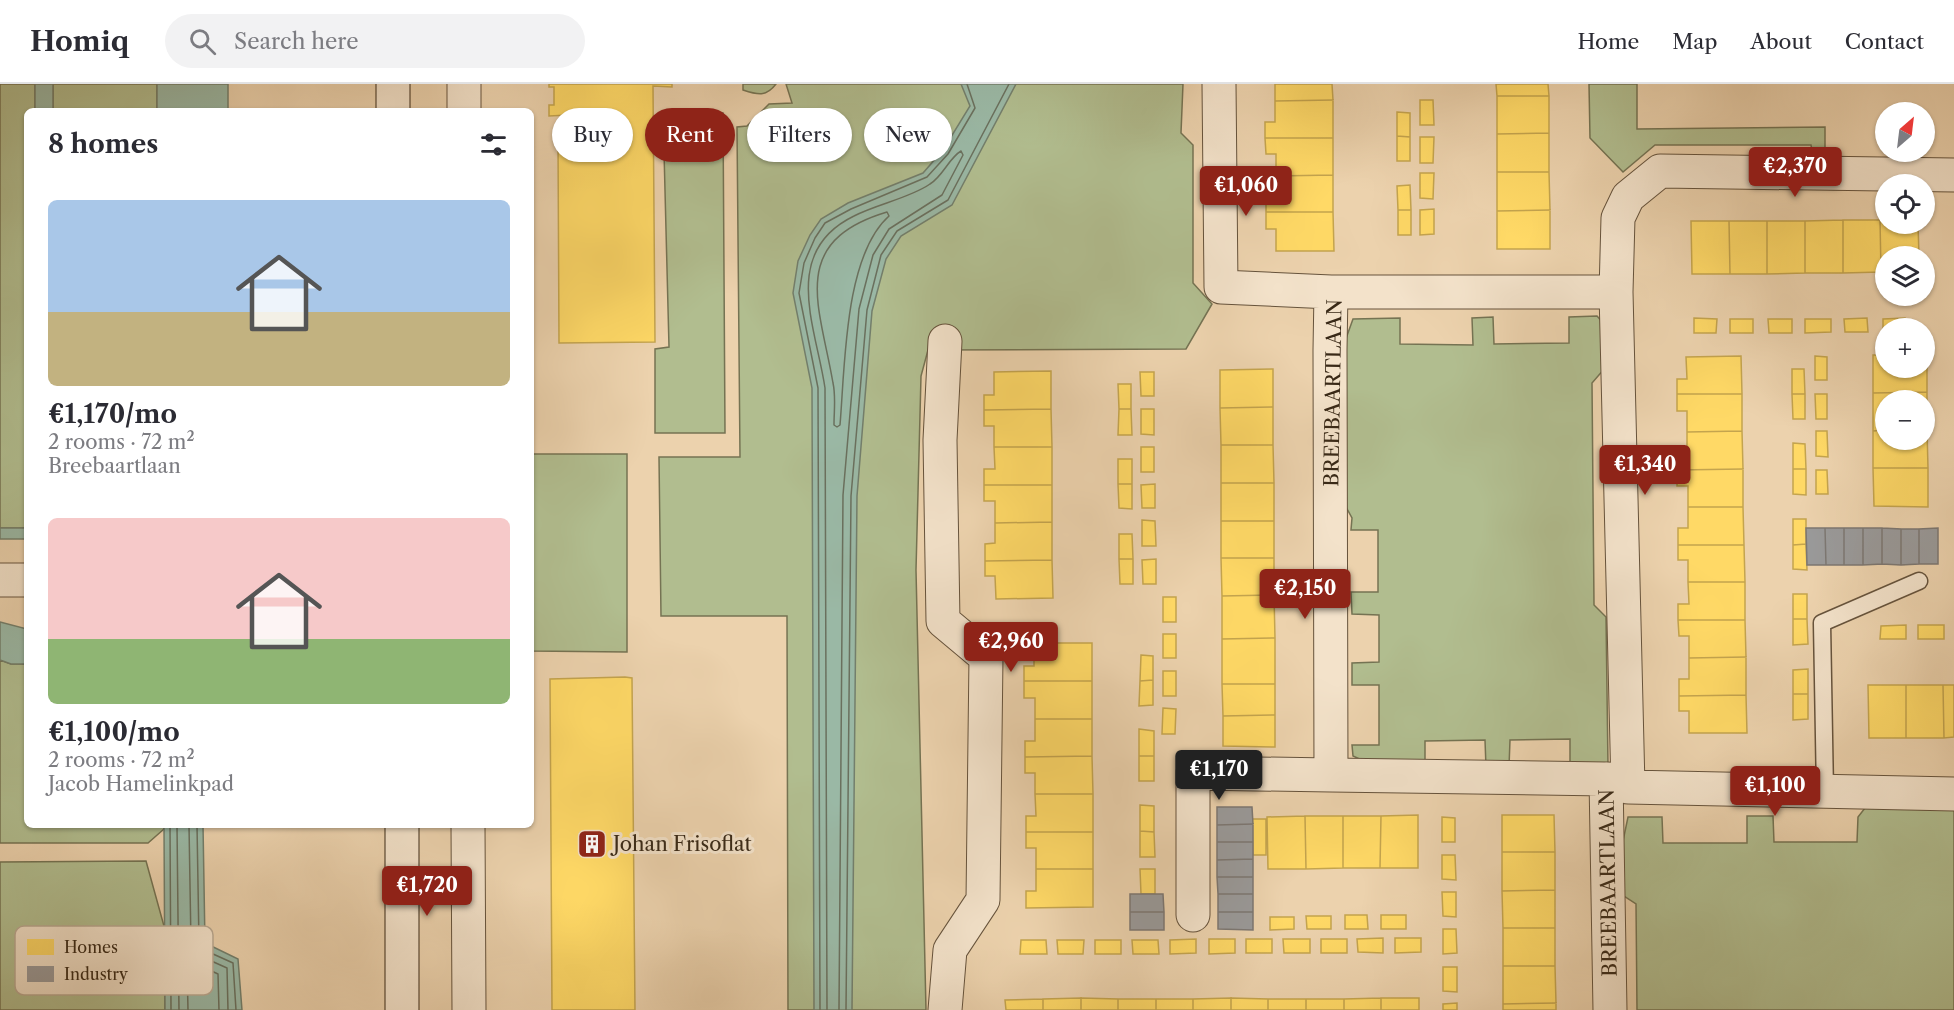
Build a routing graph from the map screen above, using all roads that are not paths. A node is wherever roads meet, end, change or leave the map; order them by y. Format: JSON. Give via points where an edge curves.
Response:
{"nodes":[{"id":1,"x":393,"y":84,"type":"edge"},
{"id":2,"x":464,"y":84,"type":"edge"},
{"id":3,"x":1219,"y":84,"type":"edge"},
{"id":4,"x":393,"y":108,"type":"edge"},
{"id":5,"x":464,"y":108,"type":"edge"},
{"id":6,"x":1954,"y":175,"type":"edge"},
{"id":7,"x":1331,"y":292,"type":"junction"},
{"id":8,"x":1616,"y":292,"type":"junction"},
{"id":9,"x":945,"y":341,"type":"dead end"},
{"id":10,"x":0,"y":580,"type":"edge"},
{"id":11,"x":24,"y":580,"type":"edge"},
{"id":12,"x":1919,"y":581,"type":"dead end"},
{"id":13,"x":1331,"y":776,"type":"junction"},
{"id":14,"x":1617,"y":783,"type":"junction"},
{"id":15,"x":1825,"y":793,"type":"junction"},
{"id":16,"x":1954,"y":794,"type":"edge"},
{"id":17,"x":402,"y":828,"type":"edge"},
{"id":18,"x":468,"y":828,"type":"edge"},
{"id":19,"x":1192,"y":915,"type":"dead end"},
{"id":20,"x":402,"y":1010,"type":"edge"},
{"id":21,"x":469,"y":1010,"type":"edge"},
{"id":22,"x":945,"y":1010,"type":"edge"},
{"id":23,"x":1610,"y":1010,"type":"edge"}],
"edges":[{"from":1,"to":4,"type":"street"},
{"from":2,"to":5,"type":"street"},
{"from":3,"to":7,"type":"street","via":[[1221,287]]},
{"from":6,"to":8,"type":"street","name":"BREEBAARTLAAN","via":[[1660,171],[1628,197],[1618,218]]},
{"from":7,"to":8,"type":"street","name":"BREEBAARTLAAN"},
{"from":7,"to":13,"type":"street","name":"BREEBAARTLAAN"},
{"from":8,"to":14,"type":"street","name":"BREEBAARTLAAN"},
{"from":9,"to":22,"type":"street","via":[[940,440],[943,621],[986,657],[983,900],[950,950]]},
{"from":10,"to":11,"type":"street"},
{"from":12,"to":15,"type":"lane","via":[[1822,623]]},
{"from":13,"to":14,"type":"street","name":"BREEBAARTLAAN"},
{"from":13,"to":19,"type":"street","name":"BREEBAARTLAAN","via":[[1193,772]]},
{"from":14,"to":15,"type":"street"},
{"from":14,"to":23,"type":"street","name":"BREEBAARTLAAN"},
{"from":15,"to":16,"type":"street"},
{"from":17,"to":20,"type":"street"},
{"from":18,"to":21,"type":"street"}]}
